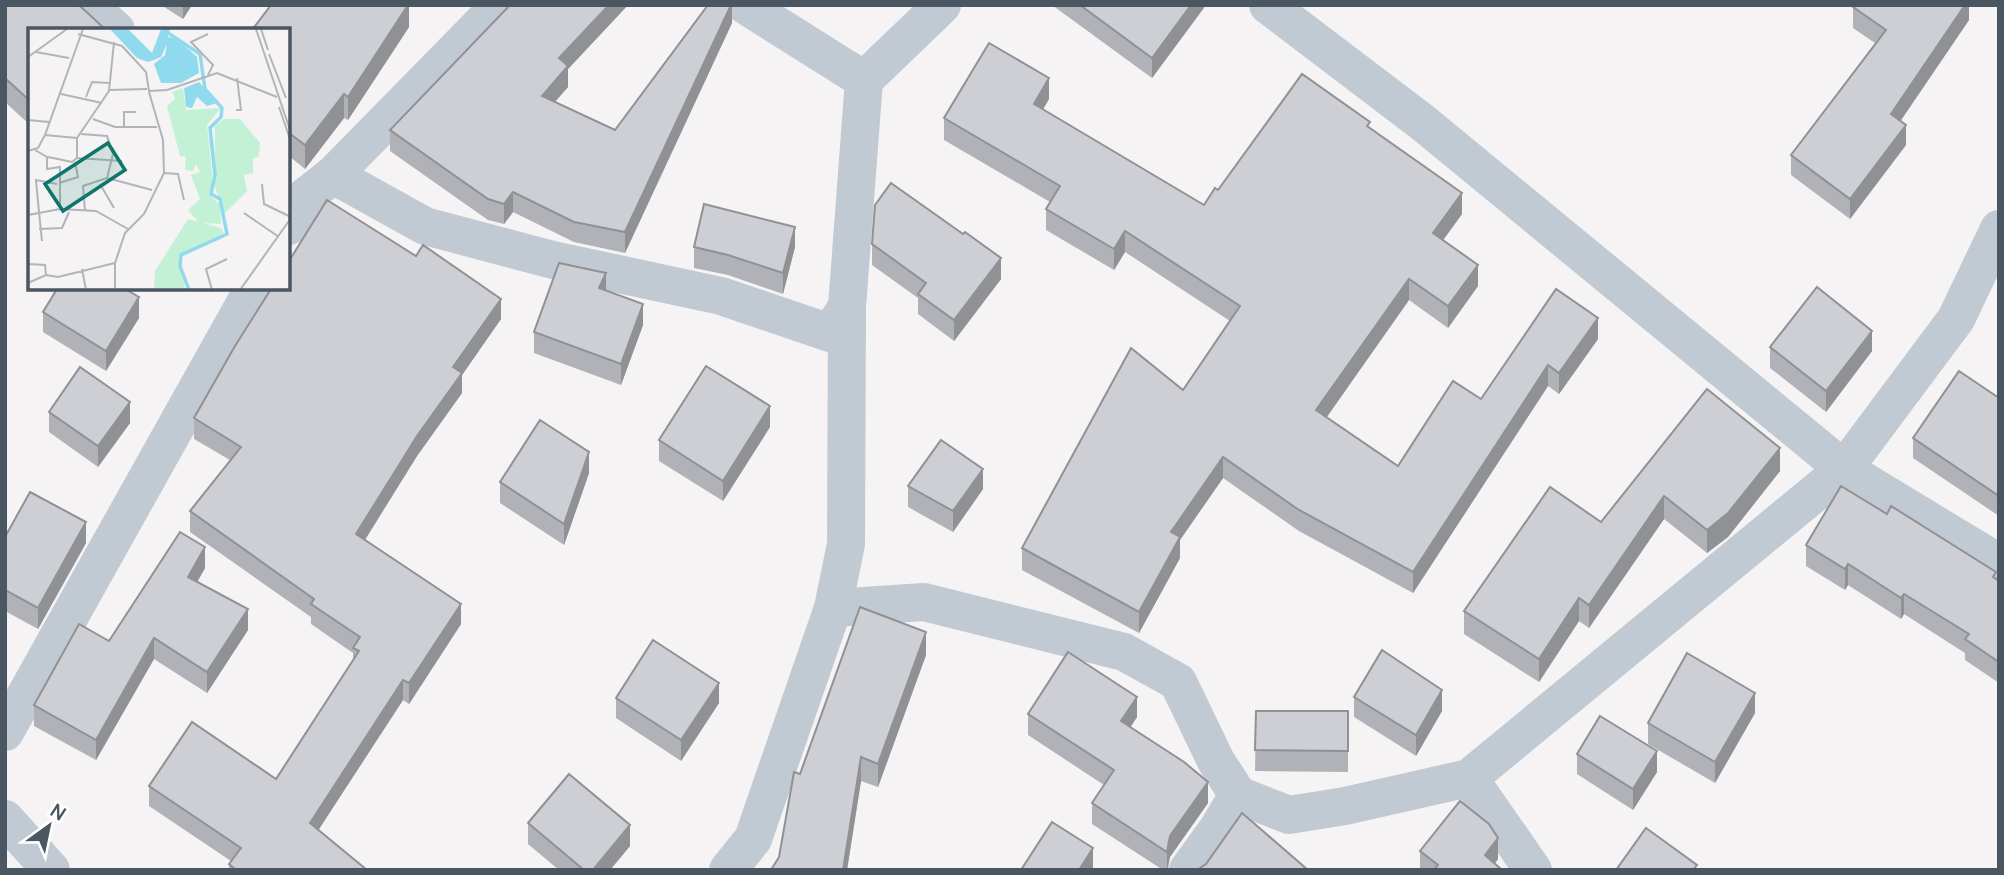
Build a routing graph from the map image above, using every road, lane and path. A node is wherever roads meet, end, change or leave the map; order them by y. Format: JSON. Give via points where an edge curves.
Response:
{"nodes":[{"id":1,"x":88,"y":5,"type":"edge"},
{"id":2,"x":500,"y":5,"type":"edge"},
{"id":3,"x":745,"y":5,"type":"edge"},
{"id":4,"x":942,"y":5,"type":"edge"},
{"id":5,"x":1268,"y":5,"type":"edge"},
{"id":6,"x":114,"y":28,"type":"edge"},
{"id":7,"x":864,"y":80,"type":"junction"},
{"id":8,"x":304,"y":195,"type":"edge"},
{"id":9,"x":1999,"y":229,"type":"edge"},
{"id":10,"x":252,"y":290,"type":"edge"},
{"id":11,"x":847,"y":307,"type":"junction"},
{"id":12,"x":1844,"y":469,"type":"junction"},
{"id":13,"x":1999,"y":563,"type":"edge"},
{"id":14,"x":834,"y":608,"type":"junction"},
{"id":15,"x":5,"y":732,"type":"edge"},
{"id":16,"x":1469,"y":778,"type":"junction"},
{"id":17,"x":1238,"y":795,"type":"junction"},
{"id":18,"x":5,"y":819,"type":"edge"},
{"id":19,"x":51,"y":870,"type":"edge"},
{"id":20,"x":728,"y":870,"type":"edge"},
{"id":21,"x":1188,"y":870,"type":"edge"},
{"id":22,"x":1532,"y":870,"type":"edge"}],
"edges":[{"from":1,"to":6,"type":"street"},
{"from":2,"to":8,"type":"street"},
{"from":3,"to":7,"type":"street"},
{"from":4,"to":7,"type":"street"},
{"from":5,"to":12,"type":"street","via":[[1422,122]]},
{"from":7,"to":11,"type":"street"},
{"from":8,"to":11,"type":"street","via":[[553,260],[721,296],[830,333]]},
{"from":9,"to":12,"type":"street","via":[[1956,319]]},
{"from":10,"to":15,"type":"street"},
{"from":11,"to":14,"type":"street","via":[[846,544]]},
{"from":12,"to":13,"type":"street"},
{"from":12,"to":16,"type":"street"},
{"from":14,"to":17,"type":"street","via":[[924,602],[1124,652],[1178,682]]},
{"from":14,"to":20,"type":"street","via":[[753,839]]},
{"from":16,"to":17,"type":"street","via":[[1289,815]]},
{"from":16,"to":22,"type":"street"},
{"from":17,"to":21,"type":"street"},
{"from":18,"to":19,"type":"street"}]}
